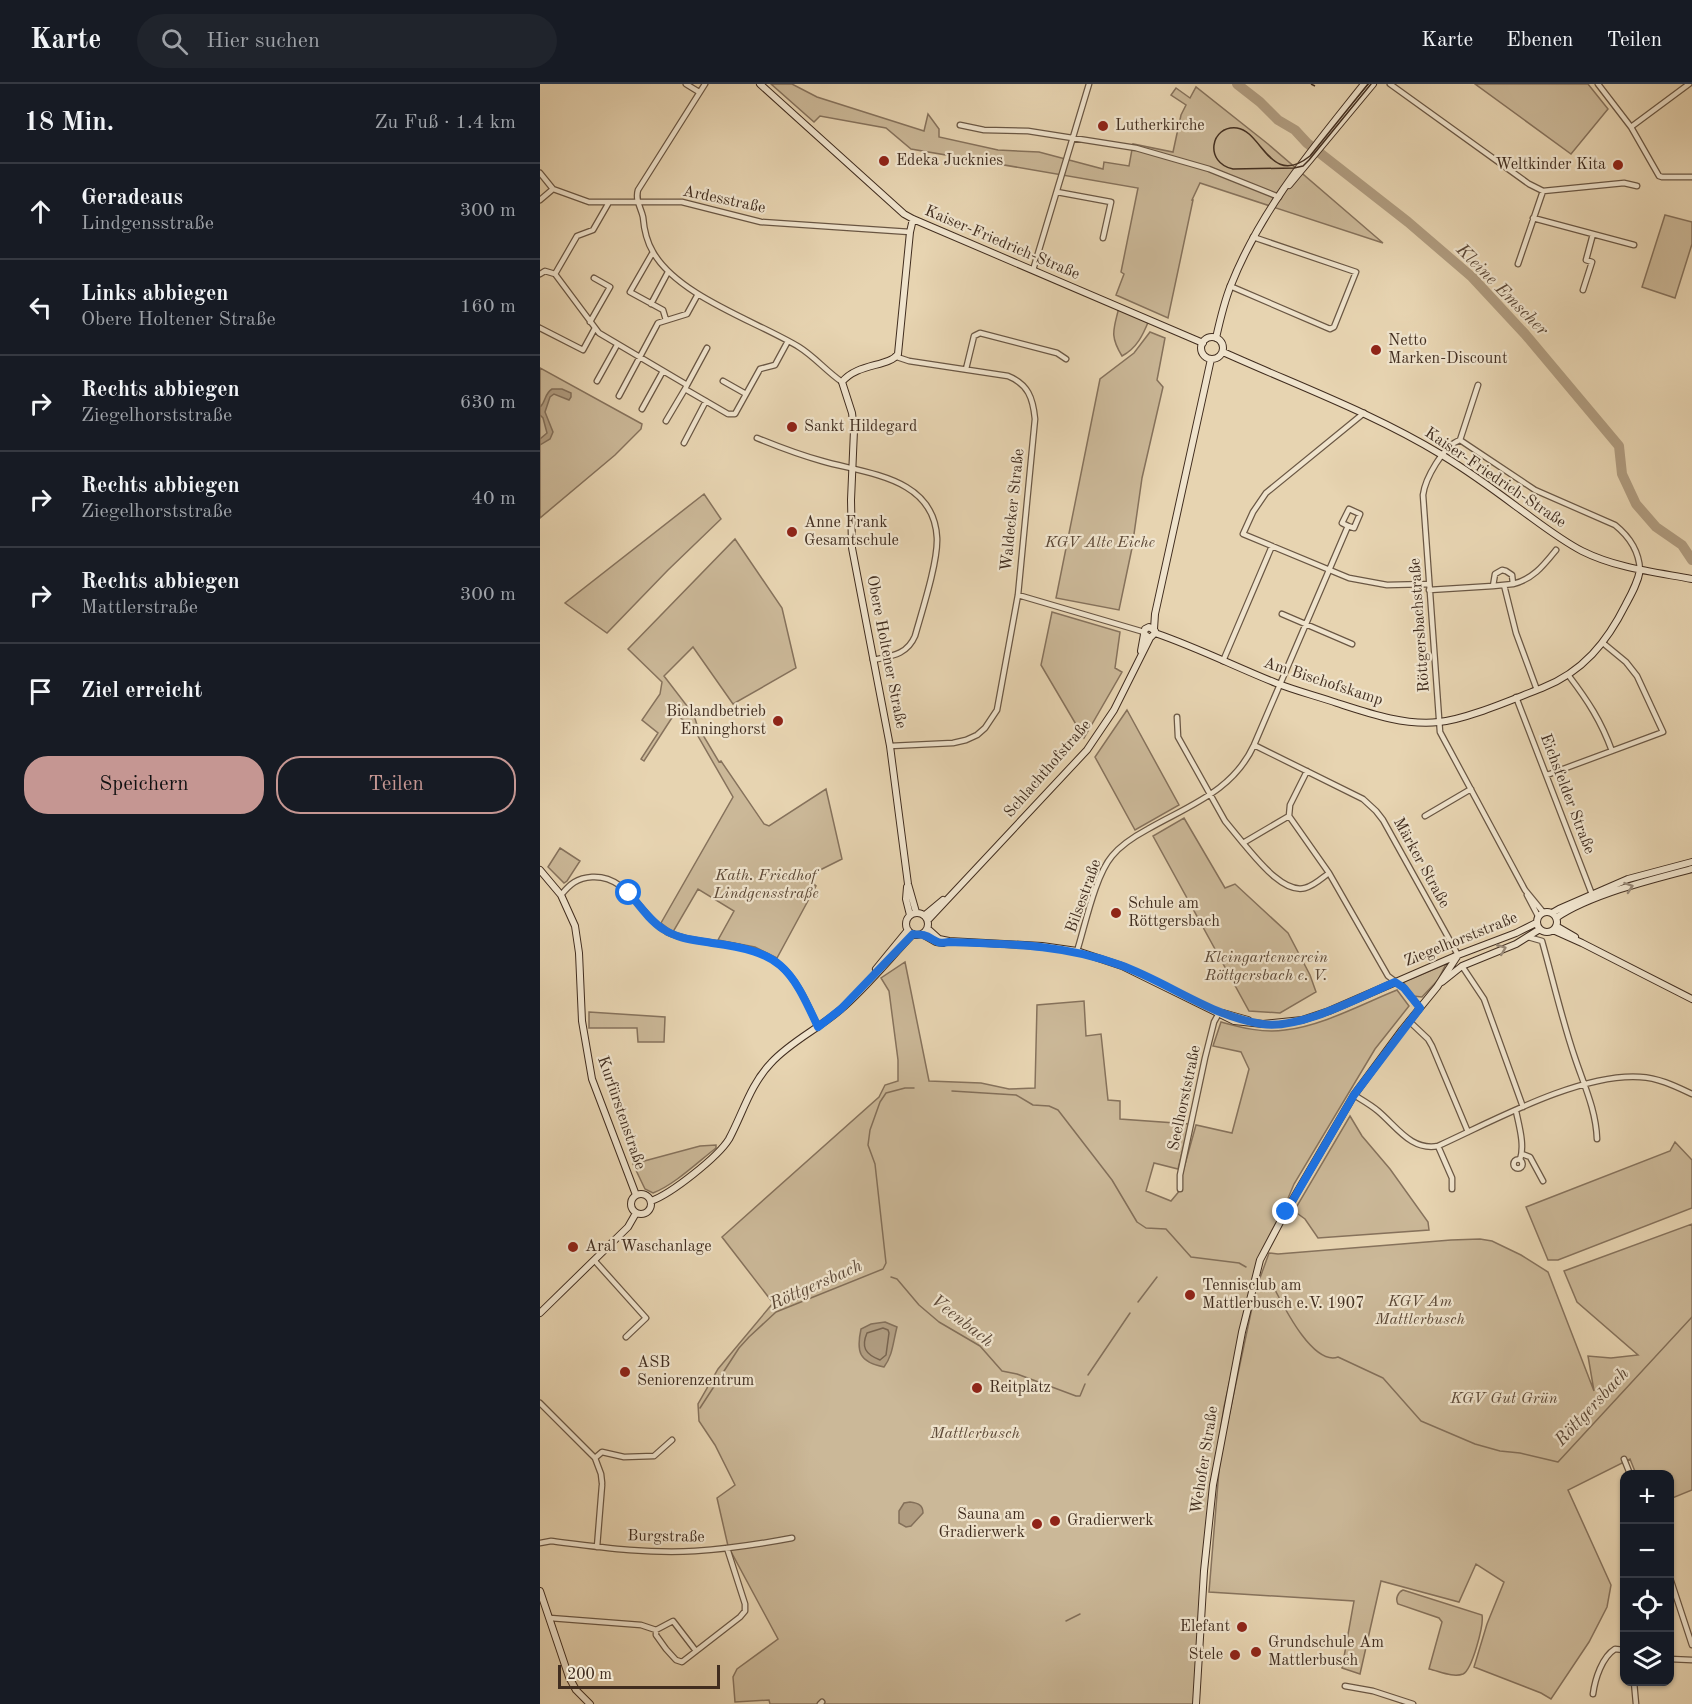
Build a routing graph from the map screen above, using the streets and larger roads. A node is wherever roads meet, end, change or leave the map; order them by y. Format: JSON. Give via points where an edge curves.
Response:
{"nodes":[{"id":1,"x":686,"y":84,"type":"edge"},
{"id":2,"x":705,"y":84,"type":"edge"},
{"id":3,"x":760,"y":84,"type":"edge"},
{"id":4,"x":1089,"y":84,"type":"edge"},
{"id":5,"x":1364,"y":84,"type":"edge"},
{"id":6,"x":1372,"y":84,"type":"edge"},
{"id":7,"x":1390,"y":84,"type":"edge"},
{"id":8,"x":1598,"y":84,"type":"edge"},
{"id":9,"x":1689,"y":84,"type":"edge"},
{"id":10,"x":699,"y":93,"type":"junction"},
{"id":11,"x":960,"y":125,"type":"dead end"},
{"id":12,"x":1631,"y":127,"type":"junction"},
{"id":13,"x":1072,"y":138,"type":"junction"},
{"id":14,"x":1324,"y":138,"type":"junction"},
{"id":15,"x":540,"y":173,"type":"edge"},
{"id":16,"x":1692,"y":177,"type":"edge"},
{"id":17,"x":1636,"y":186,"type":"dead end"},
{"id":18,"x":553,"y":189,"type":"junction"},
{"id":19,"x":1543,"y":191,"type":"junction"},
{"id":20,"x":1057,"y":192,"type":"junction"},
{"id":21,"x":1279,"y":197,"type":"junction"},
{"id":22,"x":540,"y":200,"type":"edge"},
{"id":23,"x":639,"y":202,"type":"junction"},
{"id":24,"x":608,"y":204,"type":"junction"},
{"id":25,"x":1533,"y":218,"type":"junction"},
{"id":26,"x":913,"y":219,"type":"junction"},
{"id":27,"x":910,"y":232,"type":"junction"},
{"id":28,"x":1593,"y":234,"type":"junction"},
{"id":29,"x":1253,"y":237,"type":"junction"},
{"id":30,"x":1103,"y":238,"type":"dead end"},
{"id":31,"x":1634,"y":245,"type":"dead end"},
{"id":32,"x":653,"y":252,"type":"junction"},
{"id":33,"x":1518,"y":264,"type":"dead end"},
{"id":34,"x":1033,"y":270,"type":"junction"},
{"id":35,"x":668,"y":272,"type":"junction"},
{"id":36,"x":540,"y":274,"type":"edge"},
{"id":37,"x":555,"y":274,"type":"junction"},
{"id":38,"x":594,"y":278,"type":"dead end"},
{"id":39,"x":1230,"y":286,"type":"junction"},
{"id":40,"x":1583,"y":290,"type":"dead end"},
{"id":41,"x":698,"y":294,"type":"junction"},
{"id":42,"x":651,"y":304,"type":"junction"},
{"id":43,"x":666,"y":320,"type":"junction"},
{"id":44,"x":590,"y":322,"type":"junction"},
{"id":45,"x":540,"y":328,"type":"edge"},
{"id":46,"x":595,"y":328,"type":"junction"},
{"id":47,"x":1216,"y":338,"type":"junction"},
{"id":48,"x":788,"y":341,"type":"junction"},
{"id":49,"x":1203,"y":344,"type":"junction"},
{"id":50,"x":617,"y":345,"type":"junction"},
{"id":51,"x":707,"y":348,"type":"dead end"},
{"id":52,"x":1223,"y":352,"type":"junction"},
{"id":53,"x":897,"y":357,"type":"junction"},
{"id":54,"x":640,"y":358,"type":"junction"},
{"id":55,"x":1066,"y":359,"type":"dead end"},
{"id":56,"x":1211,"y":359,"type":"junction"},
{"id":57,"x":966,"y":369,"type":"junction"},
{"id":58,"x":663,"y":371,"type":"junction"},
{"id":59,"x":597,"y":381,"type":"dead end"},
{"id":60,"x":723,"y":381,"type":"dead end"},
{"id":61,"x":842,"y":382,"type":"junction"},
{"id":62,"x":1478,"y":385,"type":"dead end"},
{"id":63,"x":686,"y":387,"type":"junction"},
{"id":64,"x":746,"y":394,"type":"junction"},
{"id":65,"x":619,"y":396,"type":"dead end"},
{"id":66,"x":706,"y":401,"type":"junction"},
{"id":67,"x":642,"y":409,"type":"dead end"},
{"id":68,"x":1364,"y":413,"type":"junction"},
{"id":69,"x":666,"y":421,"type":"dead end"},
{"id":70,"x":758,"y":438,"type":"dead end"},
{"id":71,"x":1460,"y":440,"type":"junction"},
{"id":72,"x":684,"y":443,"type":"dead end"},
{"id":73,"x":1443,"y":456,"type":"junction"},
{"id":74,"x":854,"y":469,"type":"junction"},
{"id":75,"x":1348,"y":526,"type":"dead end"},
{"id":76,"x":1272,"y":546,"type":"junction"},
{"id":77,"x":1556,"y":550,"type":"dead end"},
{"id":78,"x":1329,"y":570,"type":"junction"},
{"id":79,"x":1640,"y":570,"type":"junction"},
{"id":80,"x":1688,"y":578,"type":"edge"},
{"id":81,"x":1429,"y":584,"type":"junction"},
{"id":82,"x":1513,"y":584,"type":"junction"},
{"id":83,"x":1504,"y":585,"type":"junction"},
{"id":84,"x":1493,"y":586,"type":"junction"},
{"id":85,"x":1429,"y":590,"type":"junction"},
{"id":86,"x":1018,"y":595,"type":"junction"},
{"id":87,"x":1282,"y":614,"type":"dead end"},
{"id":88,"x":1306,"y":623,"type":"junction"},
{"id":89,"x":1149,"y":632,"type":"junction"},
{"id":90,"x":1603,"y":643,"type":"junction"},
{"id":91,"x":1352,"y":644,"type":"dead end"},
{"id":92,"x":873,"y":660,"type":"junction"},
{"id":93,"x":1223,"y":661,"type":"junction"},
{"id":94,"x":1569,"y":676,"type":"junction"},
{"id":95,"x":1279,"y":684,"type":"junction"},
{"id":96,"x":1537,"y":690,"type":"junction"},
{"id":97,"x":1516,"y":697,"type":"junction"},
{"id":98,"x":1177,"y":717,"type":"dead end"},
{"id":99,"x":1439,"y":722,"type":"junction"},
{"id":100,"x":1254,"y":745,"type":"junction"},
{"id":101,"x":890,"y":747,"type":"junction"},
{"id":102,"x":1612,"y":751,"type":"junction"},
{"id":103,"x":1307,"y":771,"type":"junction"},
{"id":104,"x":1547,"y":775,"type":"junction"},
{"id":105,"x":1471,"y":789,"type":"junction"},
{"id":106,"x":1210,"y":795,"type":"junction"},
{"id":107,"x":1289,"y":816,"type":"junction"},
{"id":108,"x":1425,"y":816,"type":"dead end"},
{"id":109,"x":1243,"y":843,"type":"junction"},
{"id":110,"x":1692,"y":862,"type":"edge"},
{"id":111,"x":540,"y":870,"type":"edge"},
{"id":112,"x":1692,"y":870,"type":"edge"},
{"id":113,"x":1329,"y":873,"type":"junction"},
{"id":114,"x":561,"y":895,"type":"junction"},
{"id":115,"x":1593,"y":897,"type":"junction"},
{"id":116,"x":913,"y":914,"type":"junction"},
{"id":117,"x":1554,"y":915,"type":"junction"},
{"id":118,"x":927,"y":918,"type":"junction"},
{"id":119,"x":1539,"y":920,"type":"junction"},
{"id":120,"x":1555,"y":928,"type":"junction"},
{"id":121,"x":910,"y":932,"type":"junction"},
{"id":122,"x":925,"y":932,"type":"junction"},
{"id":123,"x":1528,"y":937,"type":"junction"},
{"id":124,"x":1077,"y":951,"type":"junction"},
{"id":125,"x":1458,"y":955,"type":"junction"},
{"id":126,"x":1462,"y":966,"type":"junction"},
{"id":127,"x":1395,"y":982,"type":"junction"},
{"id":128,"x":1437,"y":987,"type":"junction"},
{"id":129,"x":1692,"y":999,"type":"edge"},
{"id":130,"x":1420,"y":1008,"type":"junction"},
{"id":131,"x":1219,"y":1013,"type":"junction"},
{"id":132,"x":1408,"y":1021,"type":"junction"},
{"id":133,"x":818,"y":1027,"type":"junction"},
{"id":134,"x":1585,"y":1083,"type":"junction"},
{"id":135,"x":1692,"y":1094,"type":"edge"},
{"id":136,"x":1354,"y":1095,"type":"junction"},
{"id":137,"x":1523,"y":1107,"type":"junction"},
{"id":138,"x":1516,"y":1111,"type":"junction"},
{"id":139,"x":1468,"y":1132,"type":"junction"},
{"id":140,"x":1597,"y":1139,"type":"dead end"},
{"id":141,"x":1438,"y":1146,"type":"junction"},
{"id":142,"x":1544,"y":1181,"type":"dead end"},
{"id":143,"x":1180,"y":1189,"type":"dead end"},
{"id":144,"x":1452,"y":1189,"type":"dead end"},
{"id":145,"x":636,"y":1195,"type":"junction"},
{"id":146,"x":651,"y":1201,"type":"junction"},
{"id":147,"x":636,"y":1213,"type":"junction"},
{"id":148,"x":594,"y":1260,"type":"junction"},
{"id":149,"x":540,"y":1313,"type":"edge"},
{"id":150,"x":626,"y":1337,"type":"dead end"},
{"id":151,"x":540,"y":1403,"type":"edge"},
{"id":152,"x":672,"y":1440,"type":"dead end"},
{"id":153,"x":595,"y":1458,"type":"junction"},
{"id":154,"x":1624,"y":1459,"type":"dead end"},
{"id":155,"x":1628,"y":1470,"type":"edge"},
{"id":156,"x":792,"y":1538,"type":"dead end"},
{"id":157,"x":540,"y":1543,"type":"edge"},
{"id":158,"x":597,"y":1546,"type":"junction"},
{"id":159,"x":727,"y":1548,"type":"junction"},
{"id":160,"x":1674,"y":1590,"type":"edge"},
{"id":161,"x":540,"y":1591,"type":"edge"},
{"id":162,"x":550,"y":1618,"type":"junction"},
{"id":163,"x":656,"y":1630,"type":"junction"},
{"id":164,"x":1692,"y":1645,"type":"edge"},
{"id":165,"x":1620,"y":1650,"type":"edge"},
{"id":166,"x":696,"y":1651,"type":"junction"},
{"id":167,"x":1674,"y":1659,"type":"edge"},
{"id":168,"x":1692,"y":1660,"type":"edge"},
{"id":169,"x":1345,"y":1686,"type":"dead end"},
{"id":170,"x":1634,"y":1686,"type":"edge"},
{"id":171,"x":1593,"y":1694,"type":"dead end"},
{"id":172,"x":584,"y":1699,"type":"junction"},
{"id":173,"x":578,"y":1704,"type":"edge"},
{"id":174,"x":590,"y":1704,"type":"edge"},
{"id":175,"x":1196,"y":1704,"type":"edge"},
{"id":176,"x":1413,"y":1704,"type":"edge"},
{"id":177,"x":1636,"y":1704,"type":"edge"}],
"edges":[{"from":1,"to":10,"type":"street"},
{"from":2,"to":10,"type":"street"},
{"from":3,"to":26,"type":"street","name":"Kaiser-Friedrich-Straße"},
{"from":4,"to":13,"type":"street"},
{"from":5,"to":14,"type":"street"},
{"from":6,"to":14,"type":"street"},
{"from":7,"to":19,"type":"street"},
{"from":8,"to":12,"type":"street"},
{"from":9,"to":12,"type":"street"},
{"from":10,"to":23,"type":"street","via":[[638,190]]},
{"from":11,"to":13,"type":"street"},
{"from":12,"to":16,"type":"street","via":[[1659,176]]},
{"from":13,"to":20,"type":"street"},
{"from":13,"to":21,"type":"street","via":[[1165,155]]},
{"from":14,"to":21,"type":"street"},
{"from":15,"to":18,"type":"street"},
{"from":17,"to":19,"type":"street","via":[[1624,183]]},
{"from":18,"to":22,"type":"street"},
{"from":18,"to":24,"type":"street","name":"Ardesstraße","via":[[589,202]]},
{"from":19,"to":25,"type":"street"},
{"from":20,"to":30,"type":"street","via":[[1111,202]]},
{"from":20,"to":34,"type":"street"},
{"from":21,"to":29,"type":"street"},
{"from":23,"to":24,"type":"street","name":"Ardesstraße"},
{"from":23,"to":27,"type":"street","name":"Ardesstraße","via":[[682,202],[761,222]]},
{"from":23,"to":32,"type":"street"},
{"from":24,"to":37,"type":"street","via":[[593,230],[577,236]]},
{"from":25,"to":28,"type":"street"},
{"from":25,"to":33,"type":"street"},
{"from":26,"to":27,"type":"street"},
{"from":26,"to":34,"type":"street","name":"Kaiser-Friedrich-Straße"},
{"from":27,"to":53,"type":"street"},
{"from":28,"to":31,"type":"street"},
{"from":28,"to":40,"type":"street","via":[[1586,260],[1592,262]]},
{"from":29,"to":39,"type":"street"},
{"from":29,"to":39,"type":"street","via":[[1356,272],[1335,327],[1330,329]]},
{"from":32,"to":35,"type":"street"},
{"from":32,"to":42,"type":"street","via":[[630,292]]},
{"from":34,"to":49,"type":"street","name":"Kaiser-Friedrich-Straße"},
{"from":35,"to":41,"type":"street"},
{"from":35,"to":42,"type":"street"},
{"from":36,"to":37,"type":"street"},
{"from":37,"to":44,"type":"street"},
{"from":38,"to":44,"type":"street","via":[[610,287]]},
{"from":39,"to":47,"type":"street"},
{"from":41,"to":43,"type":"street","via":[[687,314]]},
{"from":41,"to":48,"type":"street"},
{"from":42,"to":43,"type":"street","via":[[663,310]]},
{"from":43,"to":54,"type":"street","via":[[658,323]]},
{"from":44,"to":46,"type":"street"},
{"from":45,"to":46,"type":"street","via":[[583,350]]},
{"from":46,"to":50,"type":"street"},
{"from":47,"to":49,"type":"street"},
{"from":47,"to":52,"type":"street"},
{"from":48,"to":61,"type":"street"},
{"from":48,"to":64,"type":"street","via":[[775,365],[760,369]]},
{"from":49,"to":56,"type":"street","via":[[1204,354]]},
{"from":50,"to":54,"type":"street"},
{"from":50,"to":59,"type":"street"},
{"from":51,"to":63,"type":"street"},
{"from":52,"to":56,"type":"street"},
{"from":52,"to":68,"type":"street","name":"Kaiser-Friedrich-Straße"},
{"from":53,"to":57,"type":"street","name":"Waldecker Straße"},
{"from":53,"to":61,"type":"street","via":[[856,370]]},
{"from":54,"to":58,"type":"street"},
{"from":54,"to":65,"type":"street"},
{"from":55,"to":57,"type":"street","via":[[1057,353],[980,333],[974,336]]},
{"from":56,"to":89,"type":"street","name":"Schlachthofstraße"},
{"from":57,"to":86,"type":"street","name":"Waldecker Straße","via":[[1015,379],[1031,393],[1034,404]]},
{"from":58,"to":63,"type":"street"},
{"from":58,"to":67,"type":"street"},
{"from":60,"to":64,"type":"street"},
{"from":61,"to":74,"type":"street","name":"Obere Holtener Straße","via":[[852,413]]},
{"from":62,"to":71,"type":"street"},
{"from":63,"to":66,"type":"street"},
{"from":63,"to":69,"type":"street"},
{"from":64,"to":66,"type":"street","via":[[735,414]]},
{"from":66,"to":72,"type":"street"},
{"from":68,"to":73,"type":"street","name":"Kaiser-Friedrich-Straße"},
{"from":68,"to":76,"type":"street","via":[[1266,493],[1243,534]]},
{"from":70,"to":74,"type":"street"},
{"from":71,"to":73,"type":"street","name":"Röttgersbachstraße"},
{"from":71,"to":79,"type":"street","via":[[1535,490],[1615,525],[1636,550]]},
{"from":73,"to":79,"type":"street","name":"Kaiser-Friedrich-Straße","via":[[1581,551]]},
{"from":73,"to":81,"type":"street","name":"Röttgersbachstraße","via":[[1424,486],[1423,495]]},
{"from":74,"to":92,"type":"street","name":"Obere Holtener Straße","via":[[852,548]]},
{"from":74,"to":92,"type":"street","via":[[897,481],[917,494],[933,520],[937,540],[912,642],[903,652]]},
{"from":75,"to":78,"type":"street","name":"Bilsestraße"},
{"from":76,"to":78,"type":"street"},
{"from":76,"to":93,"type":"street"},
{"from":77,"to":82,"type":"street","via":[[1525,581]]},
{"from":78,"to":81,"type":"street","via":[[1387,585]]},
{"from":78,"to":88,"type":"street","name":"Bilsestraße"},
{"from":79,"to":80,"type":"street","name":"Kaiser-Friedrich-Straße"},
{"from":79,"to":90,"type":"street","name":"Am Bischofskamp"},
{"from":81,"to":85,"type":"street","name":"Röttgersbachstraße"},
{"from":82,"to":83,"type":"street"},
{"from":82,"to":84,"type":"street","via":[[1512,575],[1502,570],[1495,574]]},
{"from":83,"to":84,"type":"street"},
{"from":83,"to":96,"type":"street"},
{"from":84,"to":85,"type":"street"},
{"from":85,"to":99,"type":"street","name":"Röttgersbachstraße"},
{"from":86,"to":89,"type":"street","name":"Am Bischofskamp"},
{"from":86,"to":101,"type":"street","name":"Waldecker Straße","via":[[997,710],[985,728],[953,743]]},
{"from":87,"to":88,"type":"street"},
{"from":88,"to":91,"type":"street"},
{"from":88,"to":95,"type":"street","name":"Bilsestraße"},
{"from":89,"to":93,"type":"street","name":"Am Bischofskamp"},
{"from":89,"to":118,"type":"street","name":"Schlachthofstraße","via":[[1114,710],[1087,750]]},
{"from":90,"to":94,"type":"street","name":"Am Bischofskamp"},
{"from":90,"to":102,"type":"street","via":[[1637,676],[1663,732]]},
{"from":92,"to":101,"type":"street","name":"Obere Holtener Straße"},
{"from":93,"to":95,"type":"street","name":"Am Bischofskamp"},
{"from":94,"to":96,"type":"street","name":"Am Bischofskamp"},
{"from":94,"to":102,"type":"street","via":[[1592,706]]},
{"from":95,"to":99,"type":"street","name":"Am Bischofskamp","via":[[1383,717]]},
{"from":95,"to":100,"type":"street","name":"Bilsestraße"},
{"from":96,"to":97,"type":"street","name":"Am Bischofskamp"},
{"from":97,"to":99,"type":"street","name":"Am Bischofskamp"},
{"from":97,"to":104,"type":"street","name":"Eichsfelder Straße"},
{"from":98,"to":106,"type":"street","via":[[1178,737]]},
{"from":99,"to":105,"type":"street","name":"Röttgersbachstraße","via":[[1440,732]]},
{"from":100,"to":103,"type":"street","name":"Märker Straße"},
{"from":100,"to":106,"type":"street","name":"Bilsestraße","via":[[1235,776]]},
{"from":101,"to":116,"type":"street","name":"Obere Holtener Straße"},
{"from":102,"to":104,"type":"street"},
{"from":103,"to":107,"type":"street","via":[[1290,805]]},
{"from":103,"to":125,"type":"street","name":"Märker Straße","via":[[1376,811]]},
{"from":104,"to":115,"type":"street","name":"Eichsfelder Straße"},
{"from":105,"to":108,"type":"street"},
{"from":105,"to":119,"type":"street","name":"Röttgersbachstraße"},
{"from":106,"to":109,"type":"street"},
{"from":106,"to":124,"type":"street","name":"Bilsestraße","via":[[1142,832],[1110,858]]},
{"from":107,"to":109,"type":"street"},
{"from":107,"to":113,"type":"street"},
{"from":109,"to":113,"type":"street","via":[[1282,883],[1292,888],[1306,888]]},
{"from":110,"to":115,"type":"street","via":[[1629,879]]},
{"from":111,"to":114,"type":"street","name":"Kurfürstenstraße"},
{"from":115,"to":112,"type":"street","one_way":true},
{"from":113,"to":127,"type":"street"},
{"from":114,"to":133,"type":"street","via":[[577,880],[605,879],[624,889],[658,925],[673,934],[752,949],[768,957],[792,976]]},
{"from":114,"to":145,"type":"street","name":"Kurfürstenstraße","via":[[577,935],[582,1021],[592,1079]]},
{"from":115,"to":117,"type":"street"},
{"from":116,"to":118,"type":"street"},
{"from":116,"to":121,"type":"street","via":[[906,923]]},
{"from":117,"to":119,"type":"street"},
{"from":117,"to":120,"type":"street"},
{"from":118,"to":122,"type":"street"},
{"from":119,"to":120,"type":"street","name":"Ziegelhorststraße","via":[[1545,932]]},
{"from":119,"to":123,"type":"street"},
{"from":119,"to":125,"type":"street","name":"Ziegelhorststraße"},
{"from":120,"to":129,"type":"street","name":"Ziegelhorststraße"},
{"from":121,"to":122,"type":"street"},
{"from":121,"to":133,"type":"street","via":[[864,986]]},
{"from":122,"to":124,"type":"street","name":"Ziegelhorststraße","via":[[949,942]]},
{"from":126,"to":123,"type":"street","one_way":true},
{"from":123,"to":134,"type":"street","via":[[1542,941]]},
{"from":124,"to":131,"type":"street","name":"Ziegelhorststraße","via":[[1122,966]]},
{"from":125,"to":127,"type":"street","name":"Ziegelhorststraße"},
{"from":125,"to":128,"type":"street"},
{"from":126,"to":128,"type":"street"},
{"from":126,"to":137,"type":"street","via":[[1484,999]]},
{"from":127,"to":130,"type":"street","name":"Ziegelhorststraße"},
{"from":127,"to":131,"type":"street","name":"Ziegelhorststraße","via":[[1302,1020],[1263,1024],[1234,1021]]},
{"from":128,"to":130,"type":"street","name":"Wehofer Straße"},
{"from":130,"to":132,"type":"street","name":"Wehofer Straße"},
{"from":131,"to":143,"type":"street","name":"Seelhorststraße","via":[[1205,1058]]},
{"from":132,"to":136,"type":"street","name":"Wehofer Straße"},
{"from":132,"to":139,"type":"street","via":[[1432,1046]]},
{"from":133,"to":146,"type":"street","via":[[763,1072],[720,1151]]},
{"from":134,"to":135,"type":"street","via":[[1641,1077]]},
{"from":134,"to":137,"type":"street"},
{"from":134,"to":140,"type":"street"},
{"from":136,"to":141,"type":"street","via":[[1377,1110],[1407,1139],[1420,1146]]},
{"from":136,"to":175,"type":"street","name":"Wehofer Straße","via":[[1277,1227],[1260,1260],[1251,1291],[1221,1437],[1208,1525]]},
{"from":137,"to":138,"type":"street"},
{"from":138,"to":139,"type":"street"},
{"from":138,"to":142,"type":"street","via":[[1521,1157],[1530,1157]]},
{"from":139,"to":141,"type":"street"},
{"from":141,"to":144,"type":"street","via":[[1452,1178]]},
{"from":145,"to":146,"type":"street","name":"Kurfürstenstraße","via":[[645,1195]]},
{"from":145,"to":147,"type":"street","name":"Kurfürstenstraße","via":[[631,1204]]},
{"from":146,"to":147,"type":"street","via":[[648,1212]]},
{"from":147,"to":148,"type":"street","via":[[628,1227]]},
{"from":148,"to":149,"type":"street"},
{"from":148,"to":150,"type":"street","via":[[646,1318]]},
{"from":151,"to":153,"type":"street"},
{"from":152,"to":153,"type":"street","via":[[654,1456],[624,1457],[603,1452]]},
{"from":153,"to":158,"type":"street","via":[[602,1484]]},
{"from":154,"to":155,"type":"street"},
{"from":156,"to":159,"type":"street","name":"Burgstraße"},
{"from":157,"to":158,"type":"street","name":"Burgstraße"},
{"from":158,"to":159,"type":"street","name":"Burgstraße","via":[[647,1551]]},
{"from":159,"to":166,"type":"street","via":[[745,1611]]},
{"from":160,"to":164,"type":"street"},
{"from":161,"to":162,"type":"street"},
{"from":162,"to":163,"type":"street","via":[[641,1625]]},
{"from":162,"to":172,"type":"street","via":[[569,1677]]},
{"from":163,"to":166,"type":"street","via":[[673,1621]]},
{"from":163,"to":166,"type":"street","via":[[659,1640],[677,1661],[682,1662]]},
{"from":165,"to":171,"type":"street","via":[[1610,1652]]},
{"from":167,"to":168,"type":"street"},
{"from":169,"to":176,"type":"street"},
{"from":170,"to":177,"type":"street"},
{"from":172,"to":173,"type":"street"},
{"from":172,"to":174,"type":"street"}]}
